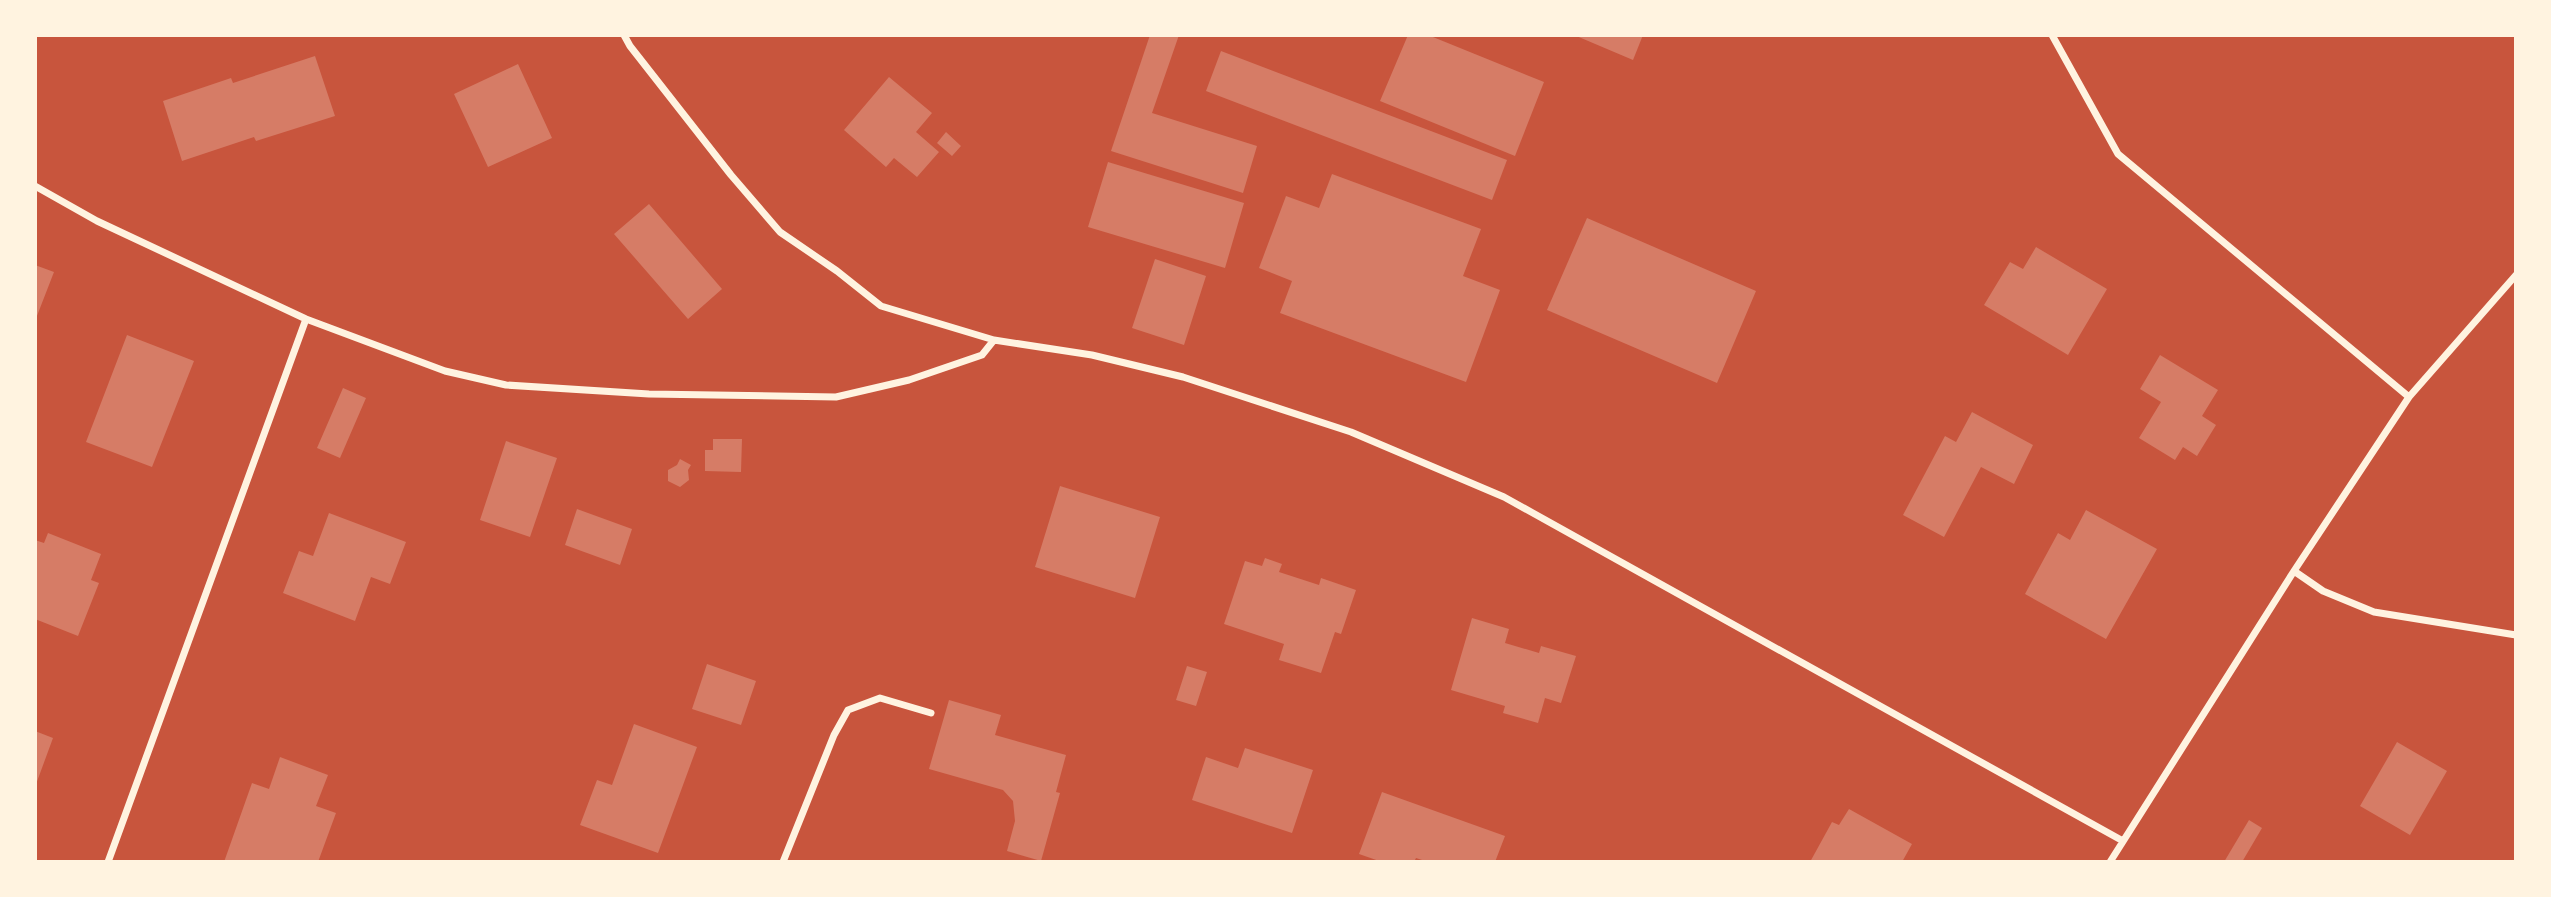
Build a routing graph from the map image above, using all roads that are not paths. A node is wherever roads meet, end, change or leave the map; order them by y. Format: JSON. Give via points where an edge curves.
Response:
{"nodes":[{"id":1,"x":624,"y":35,"type":"edge"},
{"id":2,"x":2052,"y":35,"type":"edge"},
{"id":3,"x":35,"y":186,"type":"edge"},
{"id":4,"x":2516,"y":275,"type":"edge"},
{"id":5,"x":306,"y":318,"type":"junction"},
{"id":6,"x":993,"y":340,"type":"junction"},
{"id":7,"x":2409,"y":397,"type":"junction"},
{"id":8,"x":2294,"y":571,"type":"junction"},
{"id":9,"x":2516,"y":635,"type":"edge"},
{"id":10,"x":931,"y":713,"type":"dead end"},
{"id":11,"x":2123,"y":841,"type":"junction"},
{"id":12,"x":108,"y":862,"type":"edge"},
{"id":13,"x":783,"y":862,"type":"edge"},
{"id":14,"x":2110,"y":862,"type":"edge"}],
"edges":[{"from":1,"to":6,"type":"street","via":[[780,232],[881,306]]},
{"from":2,"to":7,"type":"street","via":[[2118,155]]},
{"from":3,"to":5,"type":"street","via":[[97,221]]},
{"from":4,"to":7,"type":"street"},
{"from":5,"to":6,"type":"street","via":[[445,371],[506,385],[649,394],[836,397],[909,380],[982,355]]},
{"from":5,"to":12,"type":"street"},
{"from":6,"to":11,"type":"street","via":[[1092,355],[1183,377],[1351,432],[1504,497]]},
{"from":7,"to":8,"type":"street"},
{"from":8,"to":9,"type":"street","via":[[2323,591],[2374,612]]},
{"from":8,"to":11,"type":"street"},
{"from":10,"to":13,"type":"street","via":[[880,698],[848,710]]},
{"from":11,"to":14,"type":"street"}]}
